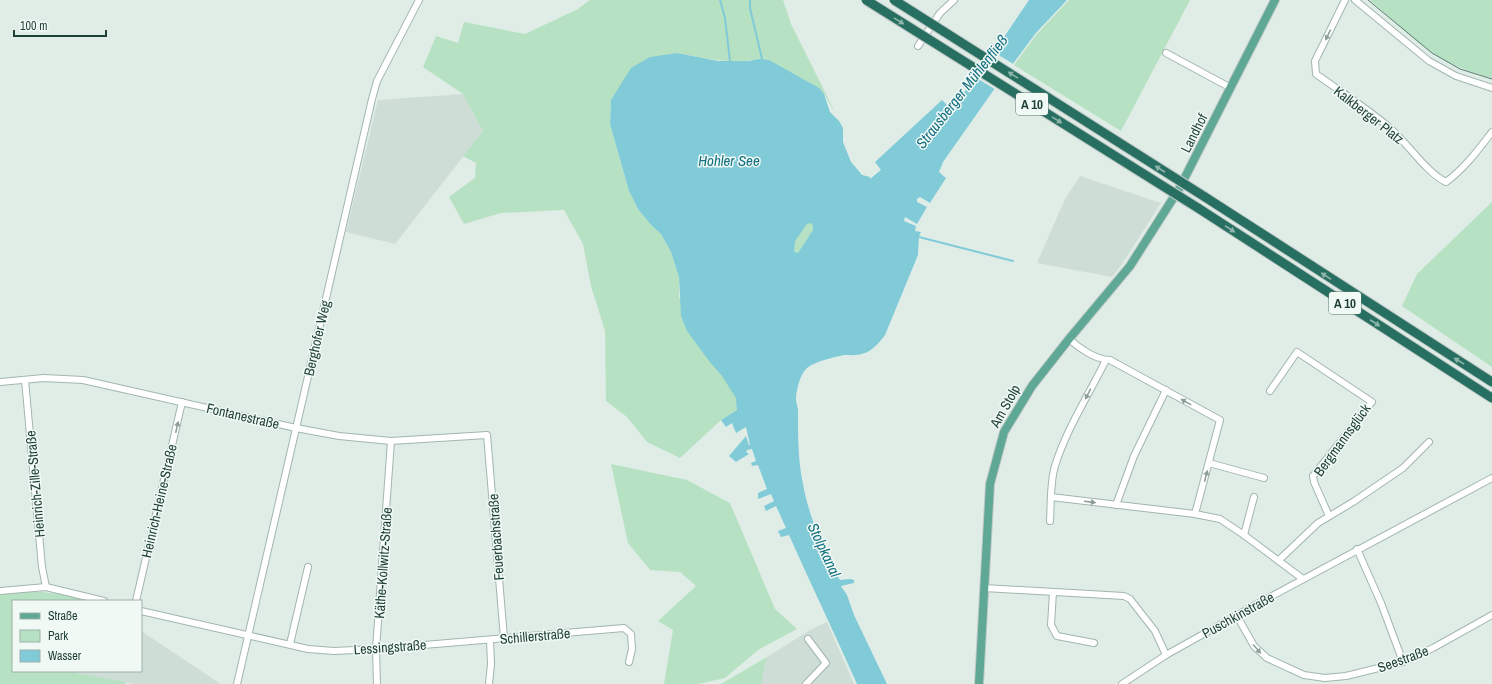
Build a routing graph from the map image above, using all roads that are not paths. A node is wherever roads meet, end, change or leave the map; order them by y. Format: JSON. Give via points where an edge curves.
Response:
{"nodes":[{"id":1,"x":419,"y":0,"type":"edge"},
{"id":2,"x":866,"y":0,"type":"edge"},
{"id":3,"x":894,"y":0,"type":"edge"},
{"id":4,"x":954,"y":0,"type":"edge"},
{"id":5,"x":1275,"y":0,"type":"edge"},
{"id":6,"x":1345,"y":0,"type":"edge"},
{"id":7,"x":1355,"y":0,"type":"edge"},
{"id":8,"x":918,"y":46,"type":"dead end"},
{"id":9,"x":1166,"y":52,"type":"dead end"},
{"id":10,"x":1231,"y":88,"type":"junction"},
{"id":11,"x":1492,"y":88,"type":"edge"},
{"id":12,"x":1492,"y":132,"type":"edge"},
{"id":13,"x":1179,"y":189,"type":"joint"},
{"id":14,"x":1069,"y":339,"type":"junction"},
{"id":15,"x":1106,"y":360,"type":"junction"},
{"id":16,"x":25,"y":380,"type":"junction"},
{"id":17,"x":0,"y":382,"type":"edge"},
{"id":18,"x":1492,"y":382,"type":"edge"},
{"id":19,"x":1166,"y":390,"type":"junction"},
{"id":20,"x":1270,"y":391,"type":"dead end"},
{"id":21,"x":1492,"y":398,"type":"edge"},
{"id":22,"x":182,"y":402,"type":"junction"},
{"id":23,"x":296,"y":428,"type":"junction"},
{"id":24,"x":487,"y":435,"type":"joint"},
{"id":25,"x":391,"y":441,"type":"junction"},
{"id":26,"x":1429,"y":442,"type":"dead end"},
{"id":27,"x":1209,"y":463,"type":"junction"},
{"id":28,"x":1264,"y":478,"type":"dead end"},
{"id":29,"x":1492,"y":478,"type":"edge"},
{"id":30,"x":1051,"y":497,"type":"junction"},
{"id":31,"x":1254,"y":497,"type":"dead end"},
{"id":32,"x":1116,"y":505,"type":"junction"},
{"id":33,"x":1195,"y":514,"type":"junction"},
{"id":34,"x":1329,"y":516,"type":"junction"},
{"id":35,"x":1050,"y":521,"type":"dead end"},
{"id":36,"x":1244,"y":535,"type":"junction"},
{"id":37,"x":1357,"y":549,"type":"junction"},
{"id":38,"x":1279,"y":560,"type":"junction"},
{"id":39,"x":308,"y":567,"type":"dead end"},
{"id":40,"x":1303,"y":579,"type":"junction"},
{"id":41,"x":46,"y":588,"type":"junction"},
{"id":42,"x":984,"y":588,"type":"junction"},
{"id":43,"x":0,"y":591,"type":"edge"},
{"id":44,"x":1053,"y":592,"type":"junction"},
{"id":45,"x":100,"y":600,"type":"edge"},
{"id":46,"x":136,"y":600,"type":"edge"},
{"id":47,"x":142,"y":611,"type":"edge"},
{"id":48,"x":1492,"y":615,"type":"edge"},
{"id":49,"x":1237,"y":616,"type":"junction"},
{"id":50,"x":248,"y":635,"type":"junction"},
{"id":51,"x":504,"y":638,"type":"junction"},
{"id":52,"x":808,"y":638,"type":"dead end"},
{"id":53,"x":490,"y":640,"type":"junction"},
{"id":54,"x":1094,"y":643,"type":"dead end"},
{"id":55,"x":290,"y":644,"type":"junction"},
{"id":56,"x":376,"y":649,"type":"junction"},
{"id":57,"x":1166,"y":655,"type":"junction"},
{"id":58,"x":629,"y":662,"type":"dead end"},
{"id":59,"x":1403,"y":662,"type":"junction"},
{"id":60,"x":237,"y":684,"type":"edge"},
{"id":61,"x":377,"y":684,"type":"edge"},
{"id":62,"x":489,"y":684,"type":"edge"},
{"id":63,"x":806,"y":684,"type":"edge"},
{"id":64,"x":979,"y":684,"type":"edge"},
{"id":65,"x":1122,"y":684,"type":"edge"}],
"edges":[{"from":1,"to":23,"type":"street","name":"Berghofer Weg","via":[[377,81]]},
{"from":2,"to":21,"type":"highway","number":"A 10","one_way":true,"bridge":true,"via":[[1198,208]]},
{"from":18,"to":3,"type":"highway","number":"A 10","one_way":true,"bridge":true},
{"from":4,"to":8,"type":"street","via":[[940,13]]},
{"from":5,"to":10,"type":"main road","name":"Landhof"},
{"from":6,"to":12,"type":"street","name":"Kalkberger Platz","one_way":true,"via":[[1315,61],[1316,74],[1380,120],[1434,174],[1446,182],[1455,176]]},
{"from":7,"to":11,"type":"street","via":[[1428,61],[1456,76]]},
{"from":9,"to":10,"type":"street"},
{"from":10,"to":13,"type":"main road","name":"Landhof"},
{"from":13,"to":14,"type":"main road","name":"Am Stolp","via":[[1130,266]]},
{"from":14,"to":15,"type":"street"},
{"from":14,"to":42,"type":"main road","name":"Am Stolp","via":[[1032,386],[1004,432],[990,484]]},
{"from":15,"to":19,"type":"street"},
{"from":15,"to":30,"type":"street","one_way":true,"via":[[1074,420],[1055,467]]},
{"from":16,"to":17,"type":"street","name":"Fontanestraße"},
{"from":16,"to":22,"type":"street","name":"Fontanestraße","via":[[84,380]]},
{"from":16,"to":41,"type":"street","name":"Heinrich-Zille-Straße"},
{"from":27,"to":19,"type":"street","one_way":true,"via":[[1220,420]]},
{"from":19,"to":32,"type":"street","via":[[1134,456]]},
{"from":20,"to":34,"type":"street","name":"Bergmannsglück","via":[[1297,352],[1372,402],[1313,476]]},
{"from":22,"to":23,"type":"street","name":"Fontanestraße"},
{"from":46,"to":22,"type":"street","name":"Heinrich-Heine-Straße","one_way":true},
{"from":23,"to":25,"type":"street","name":"Fontanestraße","via":[[339,436]]},
{"from":23,"to":50,"type":"street","name":"Berghofer Weg"},
{"from":24,"to":25,"type":"street","name":"Fontanestraße"},
{"from":24,"to":51,"type":"street","name":"Feuerbachstraße"},
{"from":25,"to":56,"type":"street","name":"Käthe-Kollwitz-Straße"},
{"from":26,"to":34,"type":"street","via":[[1403,468]]},
{"from":27,"to":28,"type":"street"},
{"from":33,"to":27,"type":"street","one_way":true},
{"from":29,"to":37,"type":"street","name":"Puschkinstraße"},
{"from":30,"to":32,"type":"street","one_way":true},
{"from":30,"to":35,"type":"street"},
{"from":31,"to":36,"type":"street"},
{"from":32,"to":33,"type":"street"},
{"from":33,"to":36,"type":"street","via":[[1220,519]]},
{"from":34,"to":38,"type":"street","via":[[1318,523]]},
{"from":36,"to":38,"type":"street"},
{"from":37,"to":40,"type":"street","name":"Puschkinstraße"},
{"from":37,"to":59,"type":"street"},
{"from":38,"to":40,"type":"street"},
{"from":39,"to":55,"type":"street"},
{"from":40,"to":49,"type":"street","name":"Puschkinstraße"},
{"from":41,"to":43,"type":"street"},
{"from":41,"to":45,"type":"street"},
{"from":42,"to":44,"type":"street"},
{"from":42,"to":64,"type":"main road","name":"Am Stolp"},
{"from":44,"to":54,"type":"street","via":[[1051,625],[1057,636]]},
{"from":44,"to":57,"type":"street","via":[[1124,596],[1130,599],[1155,631]]},
{"from":47,"to":50,"type":"street","name":"Lessingstraße"},
{"from":48,"to":59,"type":"street","name":"Seestraße"},
{"from":49,"to":57,"type":"street","name":"Puschkinstraße"},
{"from":49,"to":59,"type":"street","name":"Seestraße","one_way":true,"via":[[1259,652],[1304,675],[1325,678],[1346,676]]},
{"from":50,"to":55,"type":"street","name":"Lessingstraße"},
{"from":50,"to":60,"type":"street","name":"Berghofer Weg"},
{"from":51,"to":53,"type":"street","name":"Schillerstraße"},
{"from":51,"to":58,"type":"street","name":"Schillerstraße","via":[[624,628],[631,634],[632,649]]},
{"from":52,"to":63,"type":"street","via":[[826,663]]},
{"from":53,"to":56,"type":"street","name":"Lessingstraße"},
{"from":53,"to":62,"type":"street","name":"Schillerstraße"},
{"from":55,"to":56,"type":"street","name":"Lessingstraße","via":[[308,649],[334,651]]},
{"from":56,"to":61,"type":"street","name":"Käthe-Kollwitz-Straße"},
{"from":57,"to":65,"type":"street","name":"Puschkinstraße"}]}
